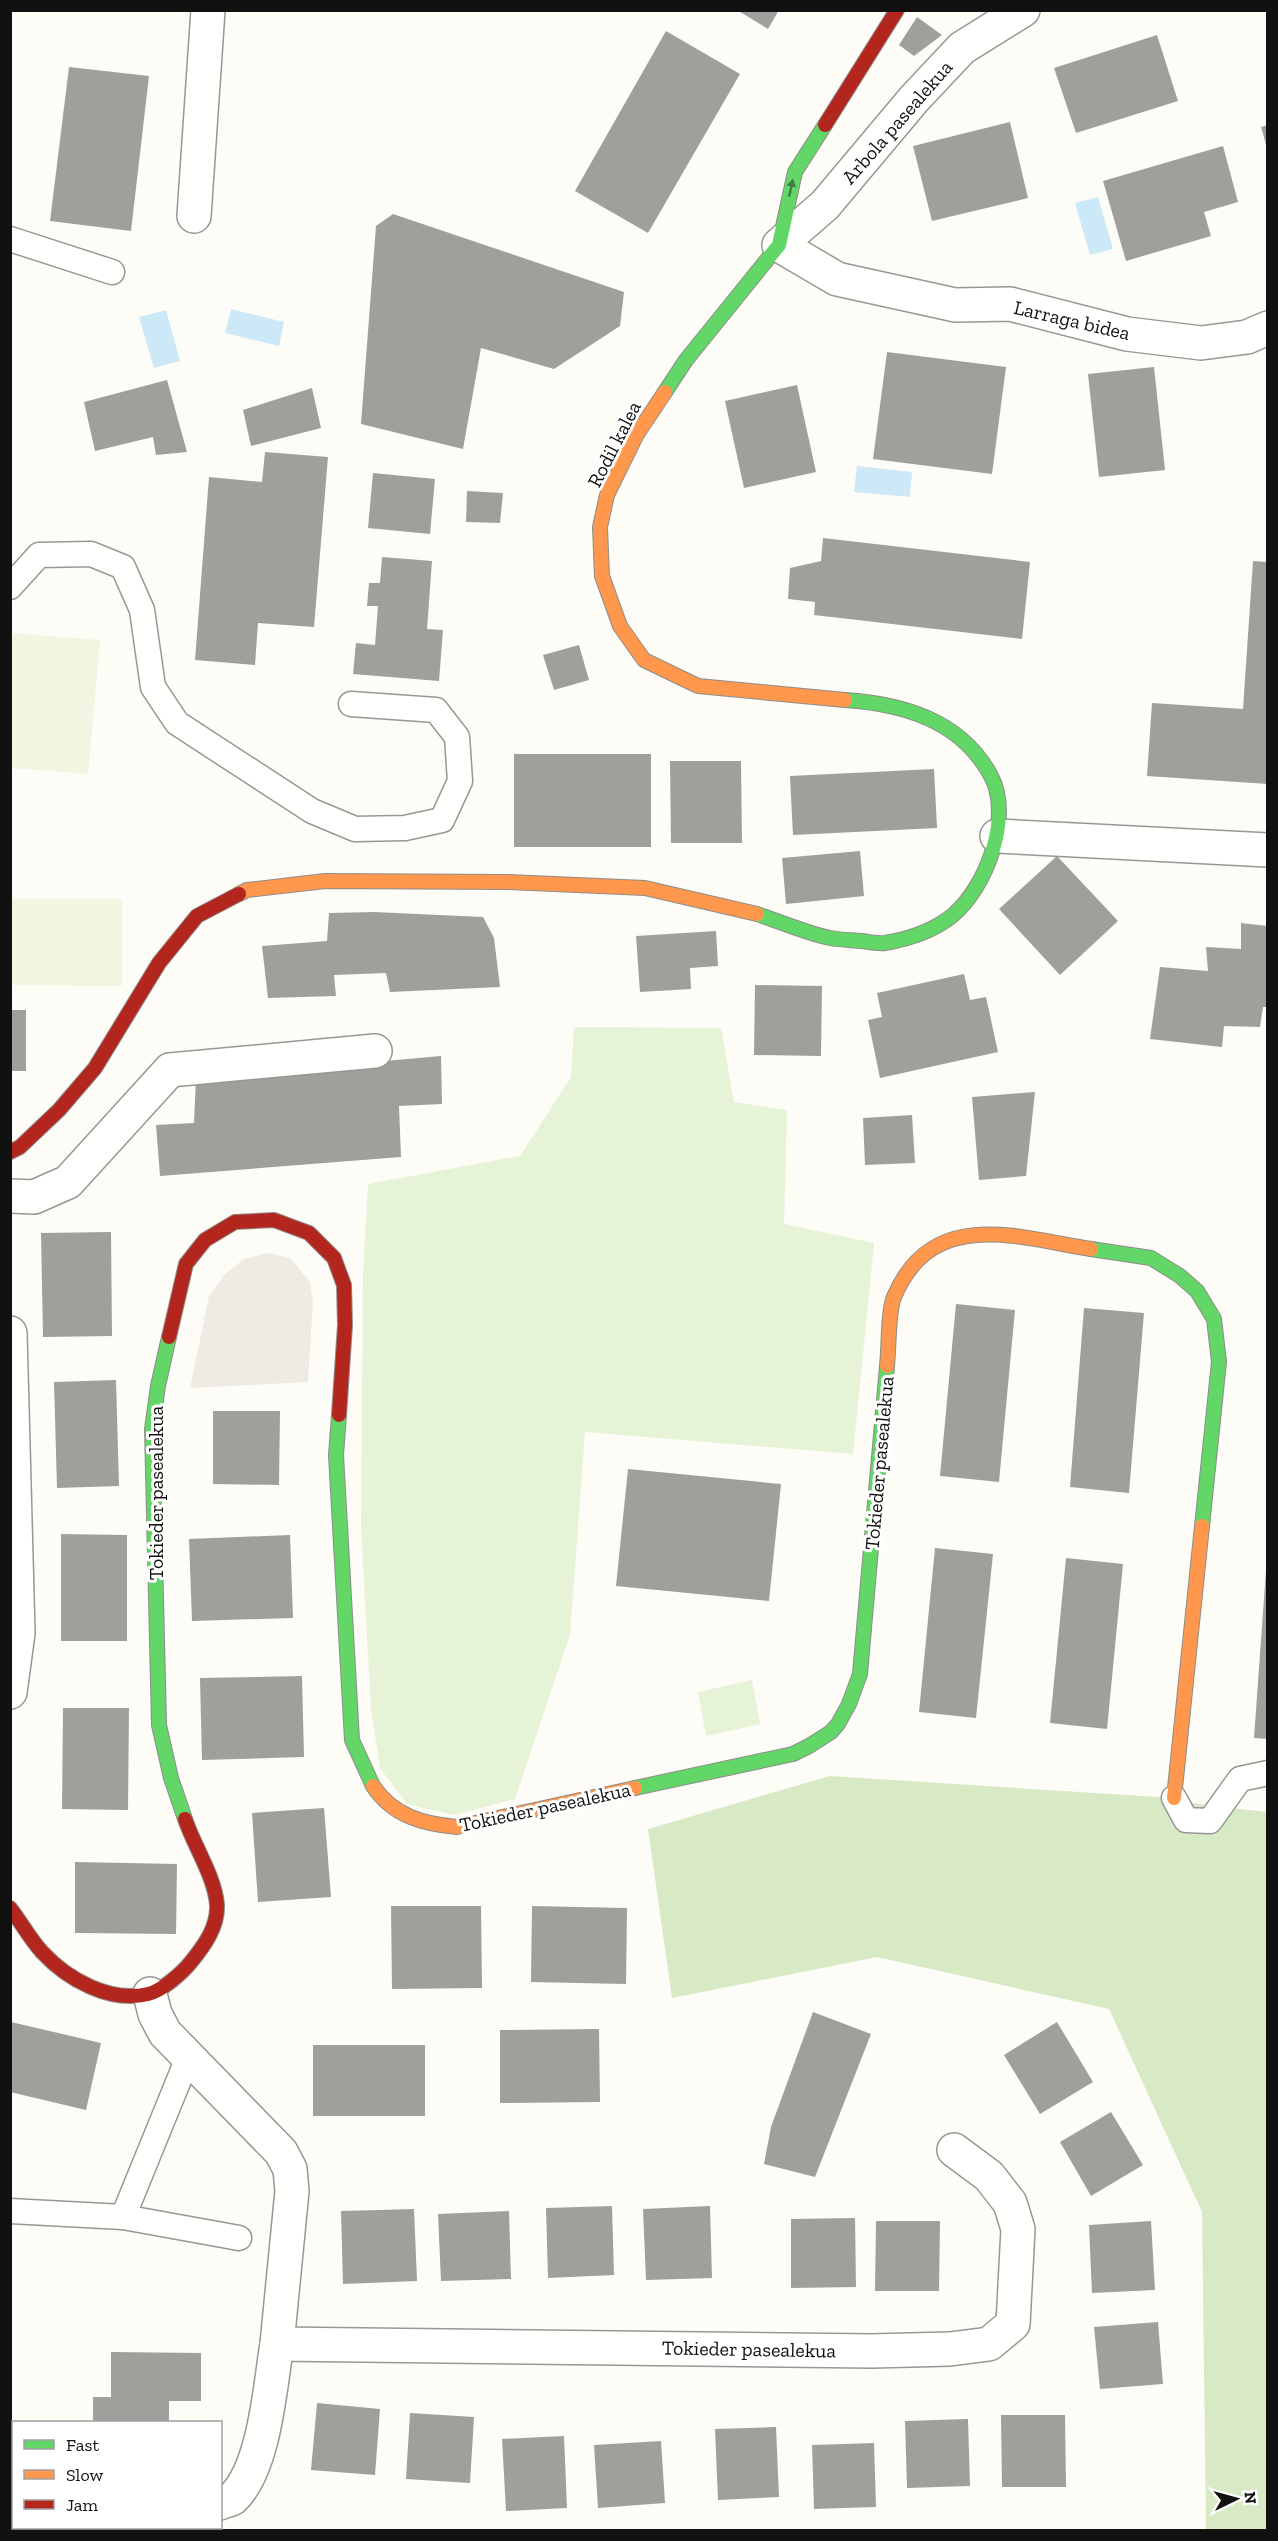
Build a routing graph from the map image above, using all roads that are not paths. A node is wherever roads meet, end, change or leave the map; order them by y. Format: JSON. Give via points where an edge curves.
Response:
{"nodes":[{"id":1,"x":208,"y":10,"type":"edge"},
{"id":2,"x":897,"y":10,"type":"edge"},
{"id":3,"x":1023,"y":10,"type":"edge"},
{"id":4,"x":194,"y":216,"type":"dead end"},
{"id":5,"x":10,"y":239,"type":"edge"},
{"id":6,"x":779,"y":245,"type":"junction"},
{"id":7,"x":112,"y":272,"type":"dead end"},
{"id":8,"x":1268,"y":328,"type":"edge"},
{"id":9,"x":10,"y":587,"type":"edge"},
{"id":10,"x":351,"y":704,"type":"dead end"},
{"id":11,"x":997,"y":836,"type":"junction"},
{"id":12,"x":1268,"y":850,"type":"edge"},
{"id":13,"x":375,"y":1051,"type":"dead end"},
{"id":14,"x":10,"y":1152,"type":"edge"},
{"id":15,"x":10,"y":1196,"type":"edge"},
{"id":16,"x":10,"y":1333,"type":"edge"},
{"id":17,"x":10,"y":1692,"type":"edge"},
{"id":18,"x":1268,"y":1773,"type":"edge"},
{"id":19,"x":1174,"y":1798,"type":"joint"},
{"id":20,"x":10,"y":1908,"type":"edge"},
{"id":21,"x":150,"y":1994,"type":"junction"},
{"id":22,"x":190,"y":2059,"type":"junction"},
{"id":23,"x":954,"y":2150,"type":"dead end"},
{"id":24,"x":10,"y":2211,"type":"edge"},
{"id":25,"x":123,"y":2217,"type":"junction"},
{"id":26,"x":240,"y":2238,"type":"dead end"},
{"id":27,"x":277,"y":2343,"type":"junction"},
{"id":28,"x":222,"y":2502,"type":"edge"}],
"edges":[{"from":1,"to":4,"type":"street"},
{"from":6,"to":2,"type":"street","name":"Rodil kalea","one_way":true,"via":[[795,172]]},
{"from":3,"to":6,"type":"street","name":"Arbola pasealekua","via":[[962,48],[825,205]]},
{"from":5,"to":7,"type":"lane"},
{"from":6,"to":8,"type":"street","name":"Larraga bidea","via":[[837,279],[955,305],[1010,304],[1127,334],[1201,343],[1247,338]]},
{"from":6,"to":11,"type":"street","name":"Rodil kalea","via":[[686,360],[637,434],[607,495],[600,527],[602,576],[620,626],[644,660],[698,686],[861,700],[909,709],[943,725],[971,748],[992,777],[1000,811]]},
{"from":9,"to":10,"type":"lane","via":[[39,555],[91,554],[123,567],[142,610],[153,687],[177,723],[312,811],[355,829],[405,828],[442,820],[460,781],[456,737],[436,710]]},
{"from":11,"to":12,"type":"street"},
{"from":11,"to":14,"type":"street","name":"Rodil kalea","via":[[989,863],[953,915],[927,932],[883,944],[830,938],[742,909],[645,888],[325,881],[248,890],[197,916],[159,963],[95,1068],[59,1110]]},
{"from":13,"to":15,"type":"street","via":[[170,1070],[68,1182],[34,1197]]},
{"from":16,"to":17,"type":"street","via":[[18,1633]]},
{"from":18,"to":19,"type":"lane","via":[[1240,1779],[1210,1821],[1186,1820]]},
{"from":19,"to":21,"type":"street","name":"Tokieder pasealekua","via":[[1219,1362],[1214,1319],[1198,1292],[1173,1270],[1151,1258],[994,1234],[957,1236],[931,1248],[908,1272],[893,1299],[860,1674],[844,1718],[822,1740],[793,1754],[457,1827],[422,1823],[400,1813],[363,1772],[352,1740],[336,1455],[344,1285],[334,1258],[309,1233],[274,1220],[235,1222],[205,1240],[186,1264],[152,1429],[159,1725],[171,1778],[217,1906],[209,1940],[182,1973]]},
{"from":20,"to":21,"type":"street","name":"Tokieder pasealekua","via":[[43,1953],[80,1983],[120,1996]]},
{"from":21,"to":22,"type":"street","via":[[165,2033]]},
{"from":22,"to":25,"type":"lane"},
{"from":22,"to":27,"type":"street","via":[[281,2152],[290,2169],[292,2191]]},
{"from":23,"to":27,"type":"street","name":"Tokieder pasealekua","via":[[989,2176],[1010,2203],[1018,2229],[1013,2324],[989,2344],[872,2350]]},
{"from":24,"to":25,"type":"lane"},
{"from":25,"to":26,"type":"lane"},
{"from":27,"to":28,"type":"street","via":[[254,2466],[232,2499]]}]}
